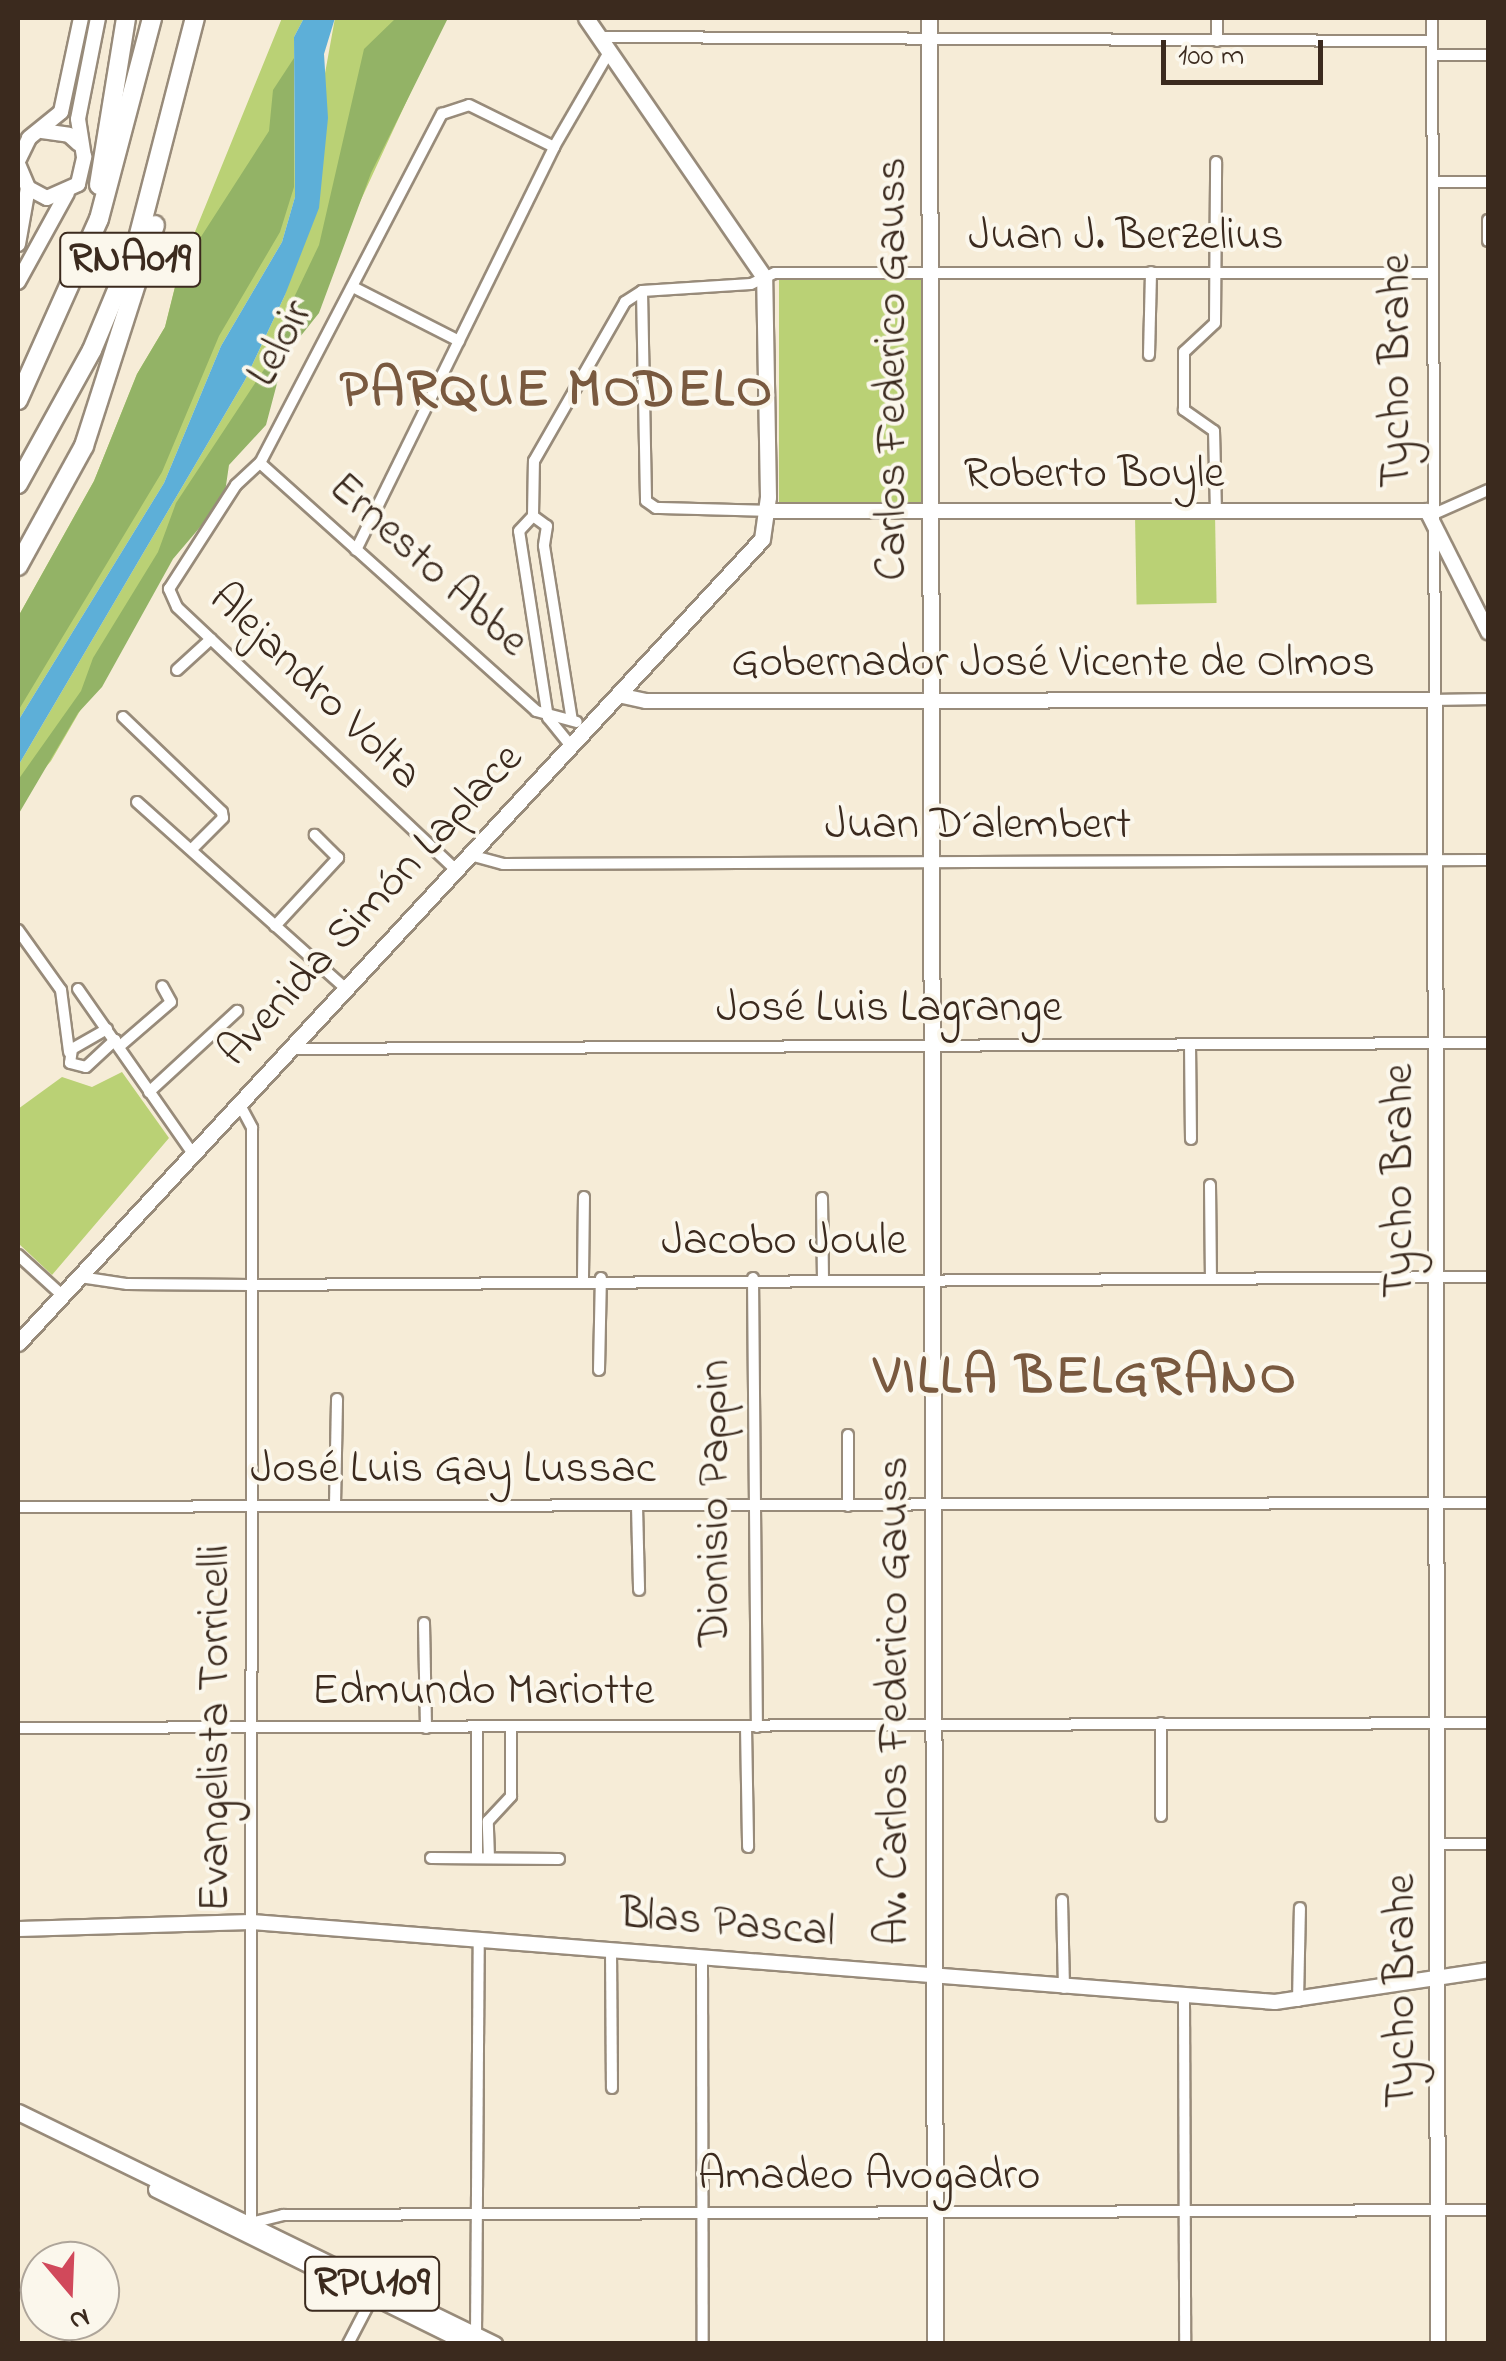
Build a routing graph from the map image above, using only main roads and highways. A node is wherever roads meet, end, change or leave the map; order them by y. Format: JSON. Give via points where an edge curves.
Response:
{"nodes":[{"id":1,"x":82,"y":18,"type":"edge"},
{"id":2,"x":98,"y":18,"type":"edge"},
{"id":3,"x":126,"y":18,"type":"edge"},
{"id":4,"x":152,"y":18,"type":"edge"},
{"id":5,"x":195,"y":18,"type":"edge"},
{"id":6,"x":207,"y":18,"type":"edge"},
{"id":7,"x":586,"y":18,"type":"edge"},
{"id":8,"x":930,"y":24,"type":"edge"},
{"id":9,"x":181,"y":89,"type":"junction"},
{"id":10,"x":42,"y":131,"type":"junction"},
{"id":11,"x":79,"y":144,"type":"junction"},
{"id":12,"x":166,"y":148,"type":"junction"},
{"id":13,"x":18,"y":163,"type":"edge"},
{"id":14,"x":28,"y":188,"type":"junction"},
{"id":15,"x":67,"y":193,"type":"junction"},
{"id":16,"x":18,"y":244,"type":"edge"},
{"id":17,"x":84,"y":260,"type":"junction"},
{"id":18,"x":18,"y":282,"type":"edge"},
{"id":19,"x":18,"y":400,"type":"edge"},
{"id":20,"x":18,"y":484,"type":"edge"},
{"id":21,"x":932,"y":510,"type":"junction"},
{"id":22,"x":768,"y":512,"type":"junction"},
{"id":23,"x":18,"y":566,"type":"edge"},
{"id":24,"x":1488,"y":632,"type":"edge"},
{"id":25,"x":618,"y":695,"type":"junction"},
{"id":26,"x":933,"y":699,"type":"junction"},
{"id":27,"x":1435,"y":700,"type":"joint"},
{"id":28,"x":18,"y":1343,"type":"edge"},
{"id":29,"x":18,"y":1929,"type":"edge"},
{"id":30,"x":1488,"y":1970,"type":"edge"},
{"id":31,"x":934,"y":1977,"type":"junction"},
{"id":32,"x":1438,"y":1977,"type":"junction"},
{"id":33,"x":18,"y":2112,"type":"edge"},
{"id":34,"x":18,"y":2122,"type":"edge"},
{"id":35,"x":251,"y":2229,"type":"junction"},
{"id":36,"x":473,"y":2339,"type":"edge"},
{"id":37,"x":494,"y":2344,"type":"edge"},
{"id":38,"x":934,"y":2344,"type":"edge"},
{"id":39,"x":1438,"y":2344,"type":"edge"}],
"edges":[{"from":1,"to":10,"type":"main road","via":[[61,112]]},
{"from":2,"to":11,"type":"main road"},
{"from":3,"to":17,"type":"highway"},
{"from":4,"to":17,"type":"highway","number":"RNA019","via":[[125,136]]},
{"from":5,"to":9,"type":"highway","number":"RNA019"},
{"from":6,"to":9,"type":"highway"},
{"from":7,"to":22,"type":"main road","via":[[764,277]]},
{"from":8,"to":21,"type":"main road","name":"Carlos Federico Gauss"},
{"from":9,"to":12,"type":"highway","number":"RNA019"},
{"from":10,"to":11,"type":"main road","via":[[69,134]]},
{"from":10,"to":13,"type":"main road","via":[[29,138]]},
{"from":11,"to":15,"type":"main road","via":[[84,171]]},
{"from":12,"to":20,"type":"highway","number":"RNA019","via":[[108,315]]},
{"from":12,"to":23,"type":"highway","via":[[162,203],[100,404],[64,488]]},
{"from":13,"to":14,"type":"main road"},
{"from":14,"to":15,"type":"main road","via":[[47,198]]},
{"from":14,"to":16,"type":"main road"},
{"from":15,"to":18,"type":"main road"},
{"from":17,"to":19,"type":"highway","number":"RNA019"},
{"from":21,"to":22,"type":"main road","name":"Roberto Boyle"},
{"from":21,"to":24,"type":"main road","name":"Roberto Boyle","via":[[1434,514]]},
{"from":21,"to":26,"type":"main road","name":"Carlos Federico Gauss"},
{"from":22,"to":25,"type":"main road","name":"Avenida Simón Laplace","via":[[762,539]]},
{"from":25,"to":26,"type":"main road","name":"Gobernador José Vicente de Olmos","via":[[646,702]]},
{"from":25,"to":28,"type":"main road","name":"Avenida Simón Laplace","via":[[580,724],[570,746]]},
{"from":26,"to":27,"type":"main road","name":"Gobernador José Vicente de Olmos"},
{"from":26,"to":31,"type":"main road","name":"Av. Carlos Federico Gauss"},
{"from":27,"to":32,"type":"main road","name":"Tycho Brahe"},
{"from":29,"to":31,"type":"main road","name":"Blas Pascal","via":[[252,1922]]},
{"from":30,"to":32,"type":"main road","name":"Blas Pascal"},
{"from":31,"to":32,"type":"main road","name":"Blas Pascal","via":[[1184,1999],[1298,2001]]},
{"from":31,"to":38,"type":"main road","name":"Av. Carlos Federico Gauss"},
{"from":32,"to":39,"type":"main road","name":"Tycho Brahe"},
{"from":33,"to":35,"type":"main road","number":"RPU109"},
{"from":34,"to":35,"type":"main road","via":[[178,2201]]},
{"from":35,"to":36,"type":"main road","number":"RPU109"},
{"from":35,"to":36,"type":"main road","number":"RPU109","via":[[373,2296]]},
{"from":36,"to":37,"type":"main road","number":"RPU109"}]}
